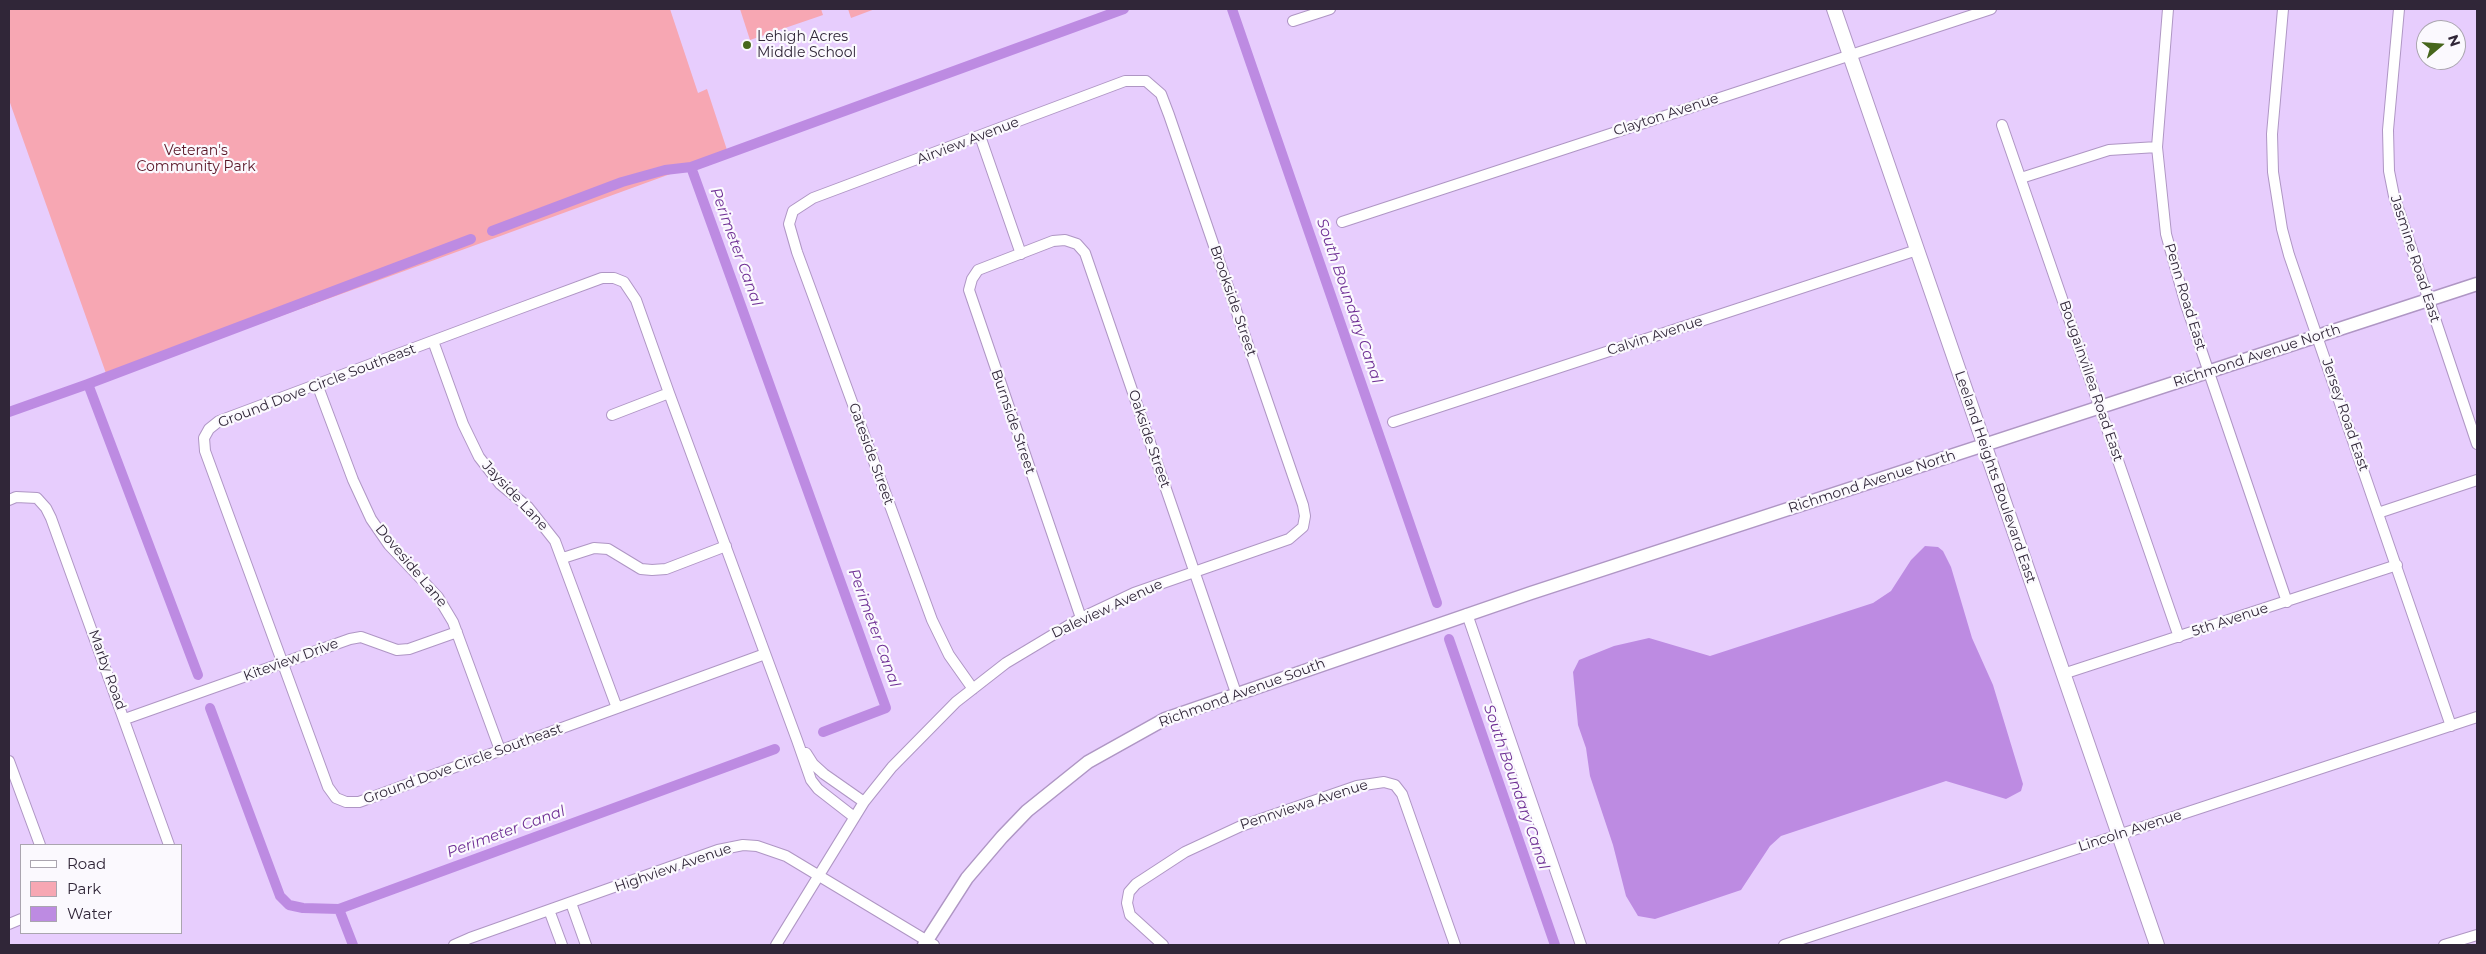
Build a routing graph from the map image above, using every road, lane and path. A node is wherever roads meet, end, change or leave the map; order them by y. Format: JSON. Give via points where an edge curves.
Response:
{"nodes":[{"id":1,"x":1330,"y":9,"type":"edge"},
{"id":2,"x":1834,"y":9,"type":"edge"},
{"id":3,"x":1991,"y":9,"type":"edge"},
{"id":4,"x":2168,"y":9,"type":"edge"},
{"id":5,"x":2283,"y":9,"type":"edge"},
{"id":6,"x":2400,"y":9,"type":"edge"},
{"id":7,"x":1293,"y":21,"type":"dead end"},
{"id":8,"x":1850,"y":55,"type":"junction"},
{"id":9,"x":1146,"y":81,"type":"joint"},
{"id":10,"x":2002,"y":125,"type":"dead end"},
{"id":11,"x":980,"y":136,"type":"junction"},
{"id":12,"x":2157,"y":147,"type":"junction"},
{"id":13,"x":2021,"y":178,"type":"junction"},
{"id":14,"x":793,"y":212,"type":"joint"},
{"id":15,"x":1342,"y":222,"type":"dead end"},
{"id":16,"x":1917,"y":250,"type":"junction"},
{"id":17,"x":1021,"y":254,"type":"junction"},
{"id":18,"x":2477,"y":284,"type":"edge"},
{"id":19,"x":2428,"y":300,"type":"junction"},
{"id":20,"x":2318,"y":336,"type":"junction"},
{"id":21,"x":433,"y":341,"type":"junction"},
{"id":22,"x":2209,"y":372,"type":"junction"},
{"id":23,"x":318,"y":384,"type":"junction"},
{"id":24,"x":669,"y":393,"type":"junction"},
{"id":25,"x":2100,"y":408,"type":"junction"},
{"id":26,"x":612,"y":415,"type":"dead end"},
{"id":27,"x":1392,"y":422,"type":"dead end"},
{"id":28,"x":1984,"y":444,"type":"junction"},
{"id":29,"x":2477,"y":444,"type":"edge"},
{"id":30,"x":2477,"y":480,"type":"edge"},
{"id":31,"x":9,"y":500,"type":"edge"},
{"id":32,"x":2378,"y":513,"type":"junction"},
{"id":33,"x":1303,"y":527,"type":"joint"},
{"id":34,"x":726,"y":546,"type":"junction"},
{"id":35,"x":563,"y":558,"type":"junction"},
{"id":36,"x":2396,"y":565,"type":"junction"},
{"id":37,"x":1195,"y":572,"type":"junction"},
{"id":38,"x":2287,"y":602,"type":"junction"},
{"id":39,"x":1466,"y":614,"type":"junction"},
{"id":40,"x":1082,"y":618,"type":"junction"},
{"id":41,"x":457,"y":632,"type":"junction"},
{"id":42,"x":2179,"y":637,"type":"junction"},
{"id":43,"x":766,"y":654,"type":"junction"},
{"id":44,"x":282,"y":663,"type":"junction"},
{"id":45,"x":2064,"y":674,"type":"junction"},
{"id":46,"x":973,"y":689,"type":"junction"},
{"id":47,"x":1236,"y":693,"type":"junction"},
{"id":48,"x":617,"y":708,"type":"junction"},
{"id":49,"x":2477,"y":718,"type":"edge"},
{"id":50,"x":125,"y":719,"type":"junction"},
{"id":51,"x":2451,"y":726,"type":"junction"},
{"id":52,"x":799,"y":744,"type":"junction"},
{"id":53,"x":500,"y":750,"type":"junction"},
{"id":54,"x":9,"y":761,"type":"edge"},
{"id":55,"x":864,"y":802,"type":"junction"},
{"id":56,"x":854,"y":817,"type":"junction"},
{"id":57,"x":2118,"y":835,"type":"junction"},
{"id":58,"x":40,"y":844,"type":"edge"},
{"id":59,"x":169,"y":844,"type":"edge"},
{"id":60,"x":817,"y":875,"type":"junction"},
{"id":61,"x":571,"y":903,"type":"junction"},
{"id":62,"x":549,"y":910,"type":"junction"},
{"id":63,"x":2477,"y":935,"type":"edge"},
{"id":64,"x":928,"y":944,"type":"edge"},
{"id":65,"x":454,"y":945,"type":"edge"},
{"id":66,"x":562,"y":945,"type":"edge"},
{"id":67,"x":586,"y":945,"type":"edge"},
{"id":68,"x":776,"y":945,"type":"edge"},
{"id":69,"x":1163,"y":945,"type":"edge"},
{"id":70,"x":1455,"y":945,"type":"edge"},
{"id":71,"x":1581,"y":945,"type":"edge"},
{"id":72,"x":1784,"y":945,"type":"edge"},
{"id":73,"x":2157,"y":945,"type":"edge"},
{"id":74,"x":2444,"y":945,"type":"edge"}],
"edges":[{"from":1,"to":7,"type":"street"},
{"from":2,"to":8,"type":"main road","name":"Leeland Heights Boulevard East"},
{"from":3,"to":8,"type":"street","name":"Clayton Avenue"},
{"from":4,"to":12,"type":"street","name":"Penn Road East"},
{"from":5,"to":20,"type":"street","name":"Jersey Road East","via":[[2274,104],[2273,172],[2289,255]]},
{"from":6,"to":19,"type":"street","name":"Jasmine Road East","via":[[2388,130],[2389,171],[2400,220]]},
{"from":8,"to":15,"type":"street","name":"Clayton Avenue"},
{"from":8,"to":16,"type":"main road","name":"Leeland Heights Boulevard East"},
{"from":9,"to":11,"type":"street","name":"Airview Avenue","via":[[1124,81]]},
{"from":9,"to":33,"type":"street","name":"Brookside Street","via":[[1161,94],[1169,115],[1303,505]]},
{"from":10,"to":13,"type":"street","name":"Bougainvillea Road East"},
{"from":11,"to":14,"type":"street","name":"Airview Avenue","via":[[813,198]]},
{"from":11,"to":17,"type":"street"},
{"from":12,"to":13,"type":"street","via":[[2102,151]]},
{"from":12,"to":22,"type":"street","name":"Penn Road East","via":[[2166,234],[2175,272]]},
{"from":13,"to":25,"type":"street","name":"Bougainvillea Road East"},
{"from":14,"to":46,"type":"street","name":"Gateside Street","via":[[789,224],[797,252],[922,595],[940,640]]},
{"from":16,"to":27,"type":"street","name":"Calvin Avenue"},
{"from":16,"to":28,"type":"main road","name":"Leeland Heights Boulevard East"},
{"from":17,"to":37,"type":"street","name":"Oakside Street","via":[[1053,241],[1065,240],[1076,244],[1085,253]]},
{"from":17,"to":40,"type":"street","name":"Burnside Street","via":[[978,270],[969,290]]},
{"from":18,"to":19,"type":"street","name":"Richmond Avenue North"},
{"from":19,"to":20,"type":"street","name":"Richmond Avenue North"},
{"from":19,"to":29,"type":"street","name":"Jasmine Road East"},
{"from":20,"to":22,"type":"street","name":"Richmond Avenue North"},
{"from":20,"to":32,"type":"street","name":"Jersey Road East"},
{"from":21,"to":23,"type":"street","name":"Ground Dove Circle Southeast"},
{"from":21,"to":24,"type":"street","name":"Ground Dove Circle Southeast","via":[[602,278],[614,278],[624,282],[634,294]]},
{"from":21,"to":35,"type":"street","name":"Jayside Lane","via":[[463,424],[479,457],[500,484],[528,507],[547,529]]},
{"from":22,"to":25,"type":"street","name":"Richmond Avenue North"},
{"from":22,"to":38,"type":"street","name":"Penn Road East"},
{"from":23,"to":41,"type":"street","name":"Doveside Lane","via":[[352,480],[372,518],[395,551],[438,597]]},
{"from":23,"to":44,"type":"street","name":"Ground Dove Circle Southeast","via":[[219,421],[204,438],[204,451]]},
{"from":24,"to":26,"type":"street"},
{"from":24,"to":34,"type":"street","name":"Ground Dove Circle Southeast"},
{"from":25,"to":28,"type":"street","name":"Richmond Avenue North"},
{"from":25,"to":42,"type":"street","name":"Bougainvillea Road East"},
{"from":28,"to":39,"type":"street","name":"Richmond Avenue North"},
{"from":28,"to":45,"type":"main road","name":"Leeland Heights Boulevard East"},
{"from":30,"to":32,"type":"street"},
{"from":31,"to":50,"type":"street","name":"Marby Road","via":[[37,498],[46,508]]},
{"from":32,"to":36,"type":"street","name":"Jersey Road East"},
{"from":33,"to":37,"type":"street","name":"Daleview Avenue","via":[[1289,539]]},
{"from":34,"to":35,"type":"street","via":[[666,569],[641,569],[608,549],[594,548]]},
{"from":34,"to":43,"type":"street","name":"Ground Dove Circle Southeast"},
{"from":35,"to":48,"type":"street","name":"Jayside Lane"},
{"from":36,"to":38,"type":"street","name":"5th Avenue"},
{"from":36,"to":51,"type":"street","name":"Jersey Road East"},
{"from":37,"to":40,"type":"street","name":"Daleview Avenue","via":[[1134,593]]},
{"from":37,"to":47,"type":"street","name":"Oakside Street"},
{"from":38,"to":42,"type":"street","name":"5th Avenue"},
{"from":39,"to":47,"type":"street","name":"Richmond Avenue South"},
{"from":39,"to":71,"type":"street"},
{"from":40,"to":46,"type":"street","name":"Daleview Avenue","via":[[1025,650]]},
{"from":41,"to":44,"type":"street","name":"Kiteview Drive","via":[[397,650],[361,638],[350,639]]},
{"from":41,"to":53,"type":"street","name":"Doveside Lane"},
{"from":42,"to":45,"type":"street","name":"5th Avenue"},
{"from":43,"to":48,"type":"street","name":"Ground Dove Circle Southeast"},
{"from":43,"to":52,"type":"street","name":"Ground Dove Circle Southeast"},
{"from":44,"to":50,"type":"street","name":"Kiteview Drive"},
{"from":44,"to":53,"type":"street","name":"Ground Dove Circle Southeast","via":[[328,787],[336,798],[346,802],[359,802]]},
{"from":45,"to":57,"type":"main road","name":"Leeland Heights Boulevard East"},
{"from":46,"to":55,"type":"street","name":"Daleview Avenue","via":[[939,717]]},
{"from":47,"to":64,"type":"street","name":"Richmond Avenue South","via":[[1165,719],[1135,734],[1054,787],[979,864],[957,892]]},
{"from":48,"to":53,"type":"street","name":"Ground Dove Circle Southeast"},
{"from":49,"to":51,"type":"street","name":"Lincoln Avenue"},
{"from":50,"to":59,"type":"street","name":"Marby Road"},
{"from":51,"to":57,"type":"street","name":"Lincoln Avenue"},
{"from":52,"to":55,"type":"street","via":[[824,774]]},
{"from":52,"to":56,"type":"street","name":"Ground Dove Circle Southeast","via":[[811,780],[818,790]]},
{"from":54,"to":58,"type":"street"},
{"from":55,"to":56,"type":"street","name":"Daleview Avenue"},
{"from":56,"to":60,"type":"street","name":"Daleview Avenue"},
{"from":57,"to":72,"type":"street","name":"Lincoln Avenue"},
{"from":57,"to":73,"type":"main road","name":"Leeland Heights Boulevard East"},
{"from":60,"to":61,"type":"street","name":"Highview Avenue","via":[[786,856],[743,845],[718,850]]},
{"from":60,"to":64,"type":"street","name":"Highview Avenue"},
{"from":60,"to":68,"type":"street","name":"Daleview Avenue"},
{"from":61,"to":62,"type":"street","name":"Highview Avenue"},
{"from":61,"to":67,"type":"street"},
{"from":62,"to":65,"type":"street","name":"Highview Avenue"},
{"from":62,"to":66,"type":"street"},
{"from":63,"to":74,"type":"street"},
{"from":69,"to":70,"type":"street","name":"Pennviewa Avenue","via":[[1130,915],[1129,892],[1136,884],[1185,852],[1241,826],[1357,786],[1384,782],[1395,785],[1402,794]]}]}
